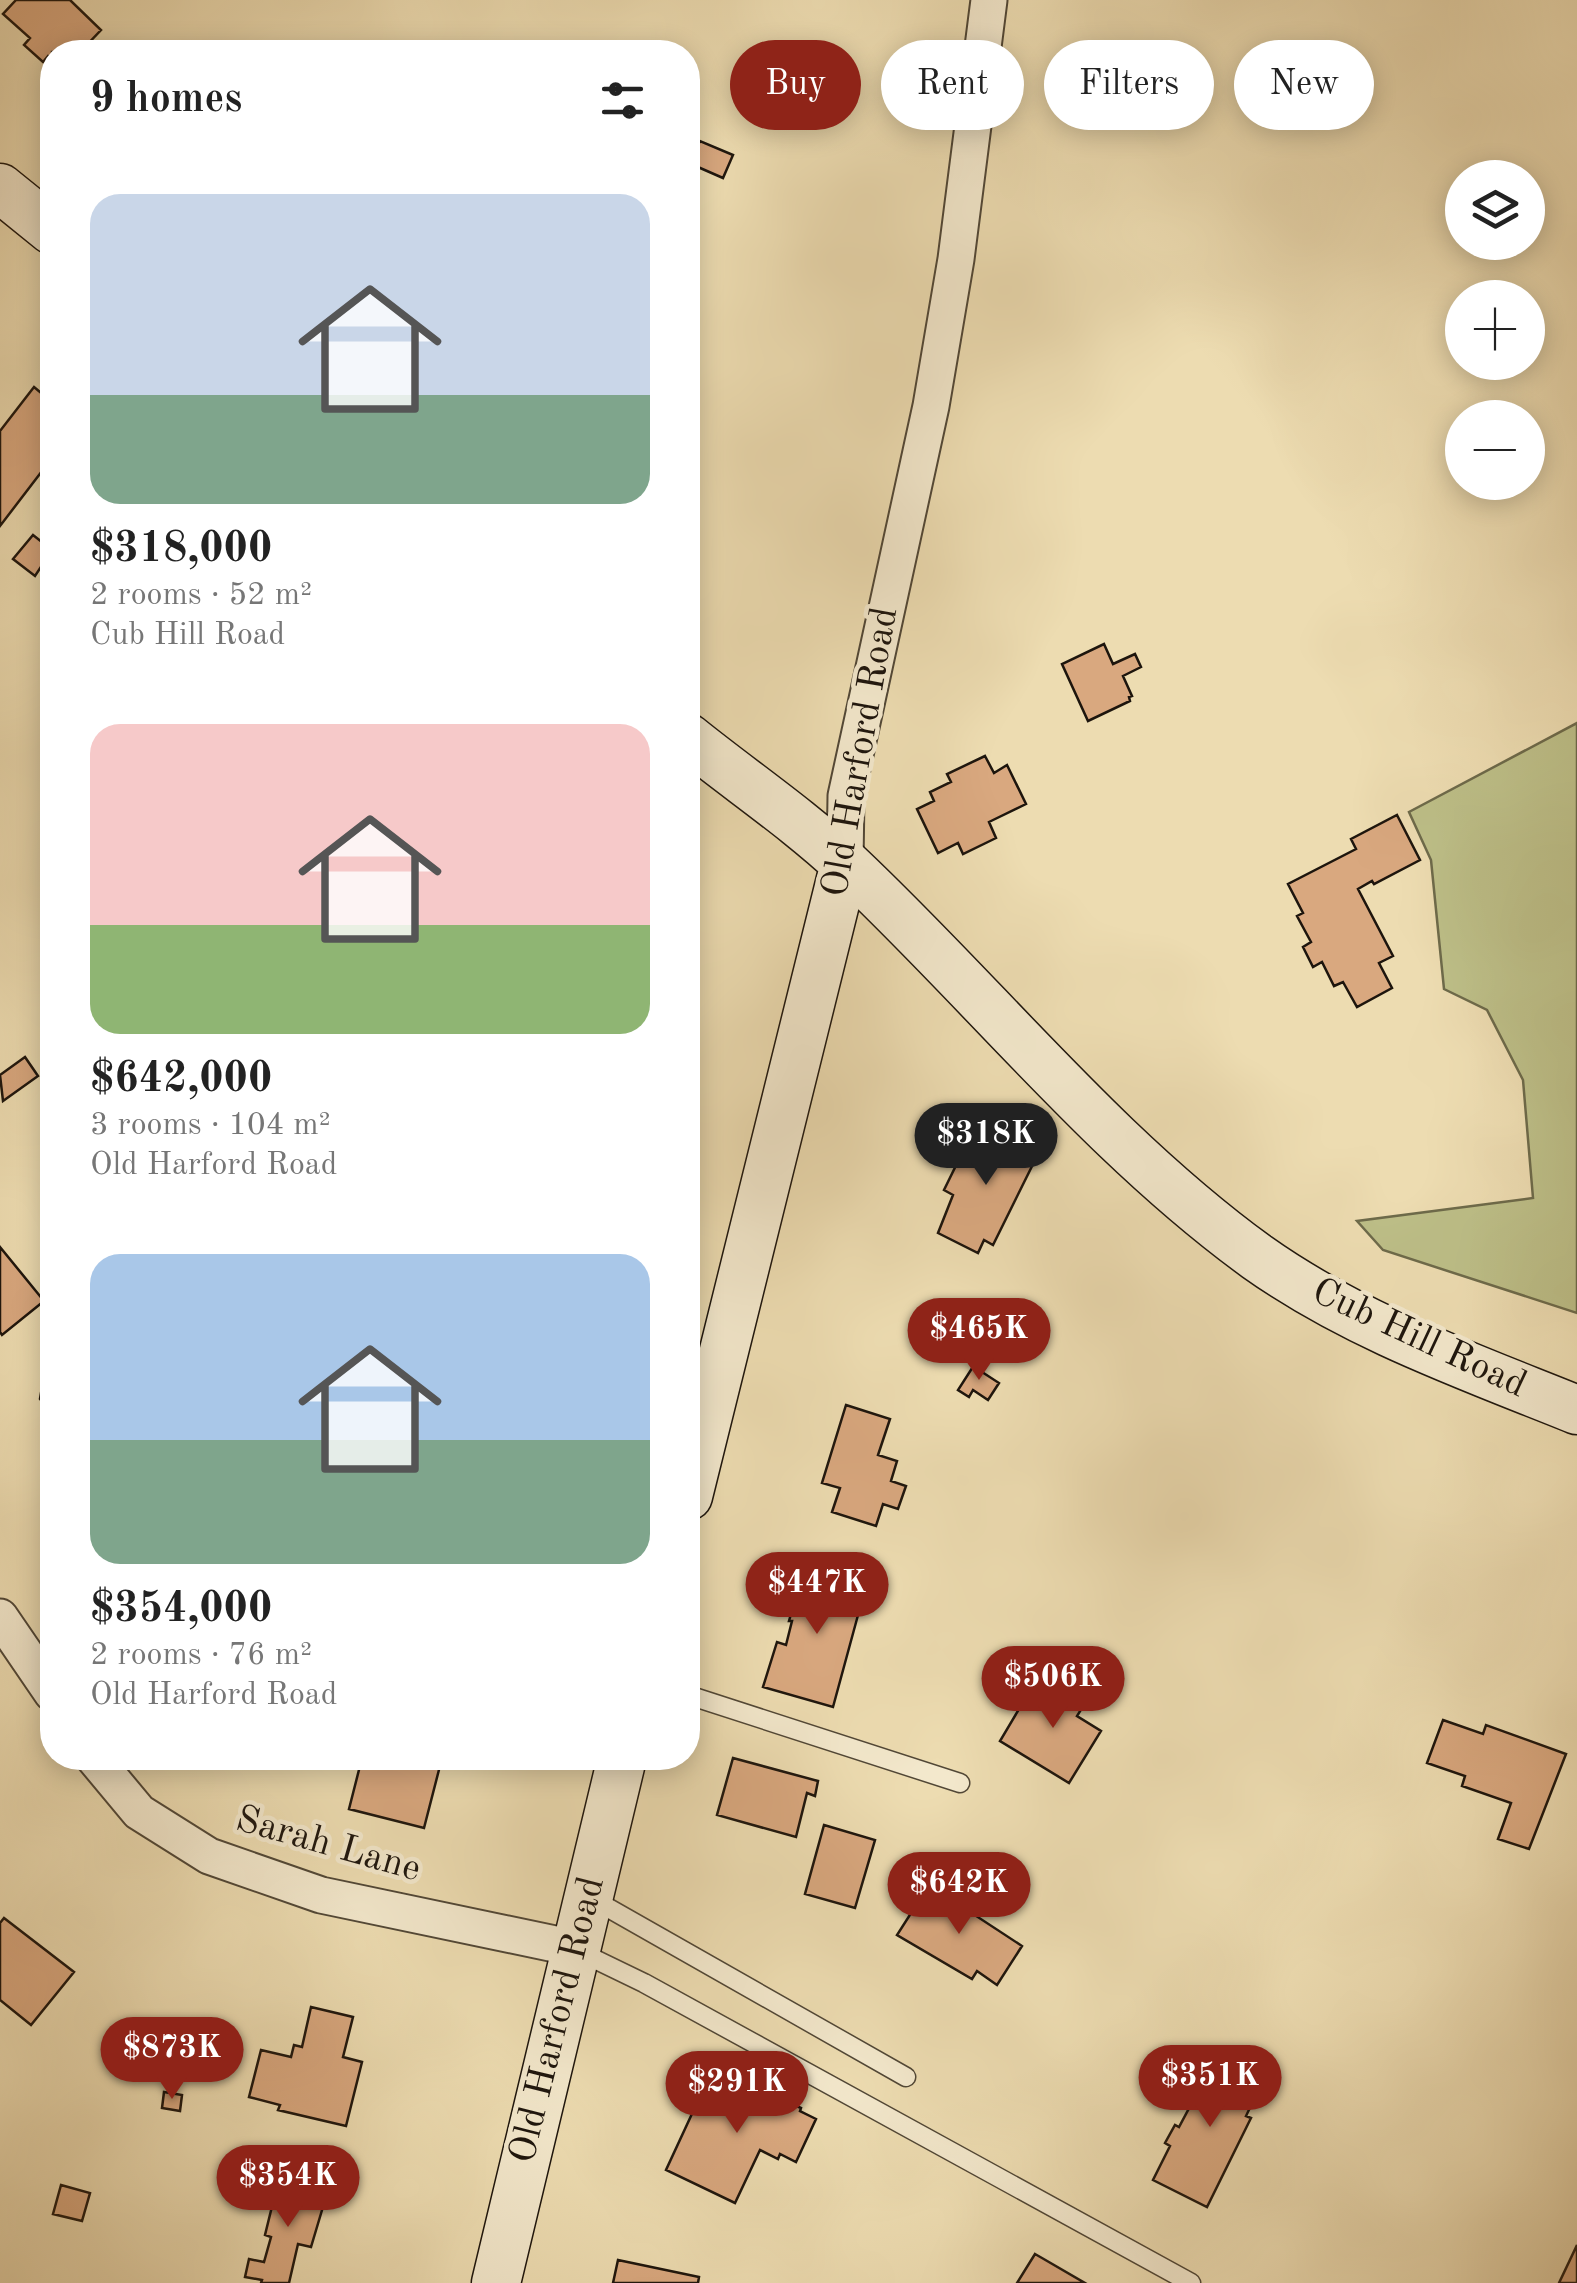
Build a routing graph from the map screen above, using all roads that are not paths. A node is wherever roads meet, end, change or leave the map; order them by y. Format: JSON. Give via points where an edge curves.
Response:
{"nodes":[{"id":1,"x":988,"y":0,"type":"edge"},
{"id":2,"x":3,"y":197,"type":"edge"},
{"id":3,"x":40,"y":222,"type":"edge"},
{"id":4,"x":700,"y":748,"type":"edge"},
{"id":5,"x":845,"y":863,"type":"junction"},
{"id":6,"x":1577,"y":1410,"type":"edge"},
{"id":7,"x":700,"y":1448,"type":"edge"},
{"id":8,"x":0,"y":1617,"type":"edge"},
{"id":9,"x":40,"y":1675,"type":"edge"},
{"id":10,"x":700,"y":1700,"type":"edge"},
{"id":11,"x":104,"y":1770,"type":"edge"},
{"id":12,"x":619,"y":1770,"type":"edge"},
{"id":13,"x":960,"y":1784,"type":"dead end"},
{"id":14,"x":588,"y":1897,"type":"junction"},
{"id":15,"x":574,"y":1948,"type":"junction"},
{"id":16,"x":906,"y":2076,"type":"dead end"},
{"id":17,"x":496,"y":2283,"type":"edge"},
{"id":18,"x":1190,"y":2283,"type":"edge"}],
"edges":[{"from":1,"to":5,"type":"street","name":"Old Harford Road","via":[[956,258],[931,406],[846,796]]},
{"from":2,"to":3,"type":"street"},
{"from":4,"to":5,"type":"street","name":"Cub Hill Road"},
{"from":5,"to":6,"type":"street","name":"Cub Hill Road","via":[[1112,1132],[1259,1258],[1381,1329]]},
{"from":5,"to":7,"type":"street","name":"Old Harford Road"},
{"from":8,"to":9,"type":"street"},
{"from":10,"to":13,"type":"lane"},
{"from":11,"to":15,"type":"street","name":"Sarah Lane","via":[[138,1812],[209,1856],[322,1894]]},
{"from":12,"to":14,"type":"street","name":"Old Harford Road"},
{"from":14,"to":15,"type":"street","name":"Old Harford Road"},
{"from":14,"to":16,"type":"lane"},
{"from":15,"to":17,"type":"street","name":"Old Harford Road"},
{"from":15,"to":18,"type":"lane"}]}
